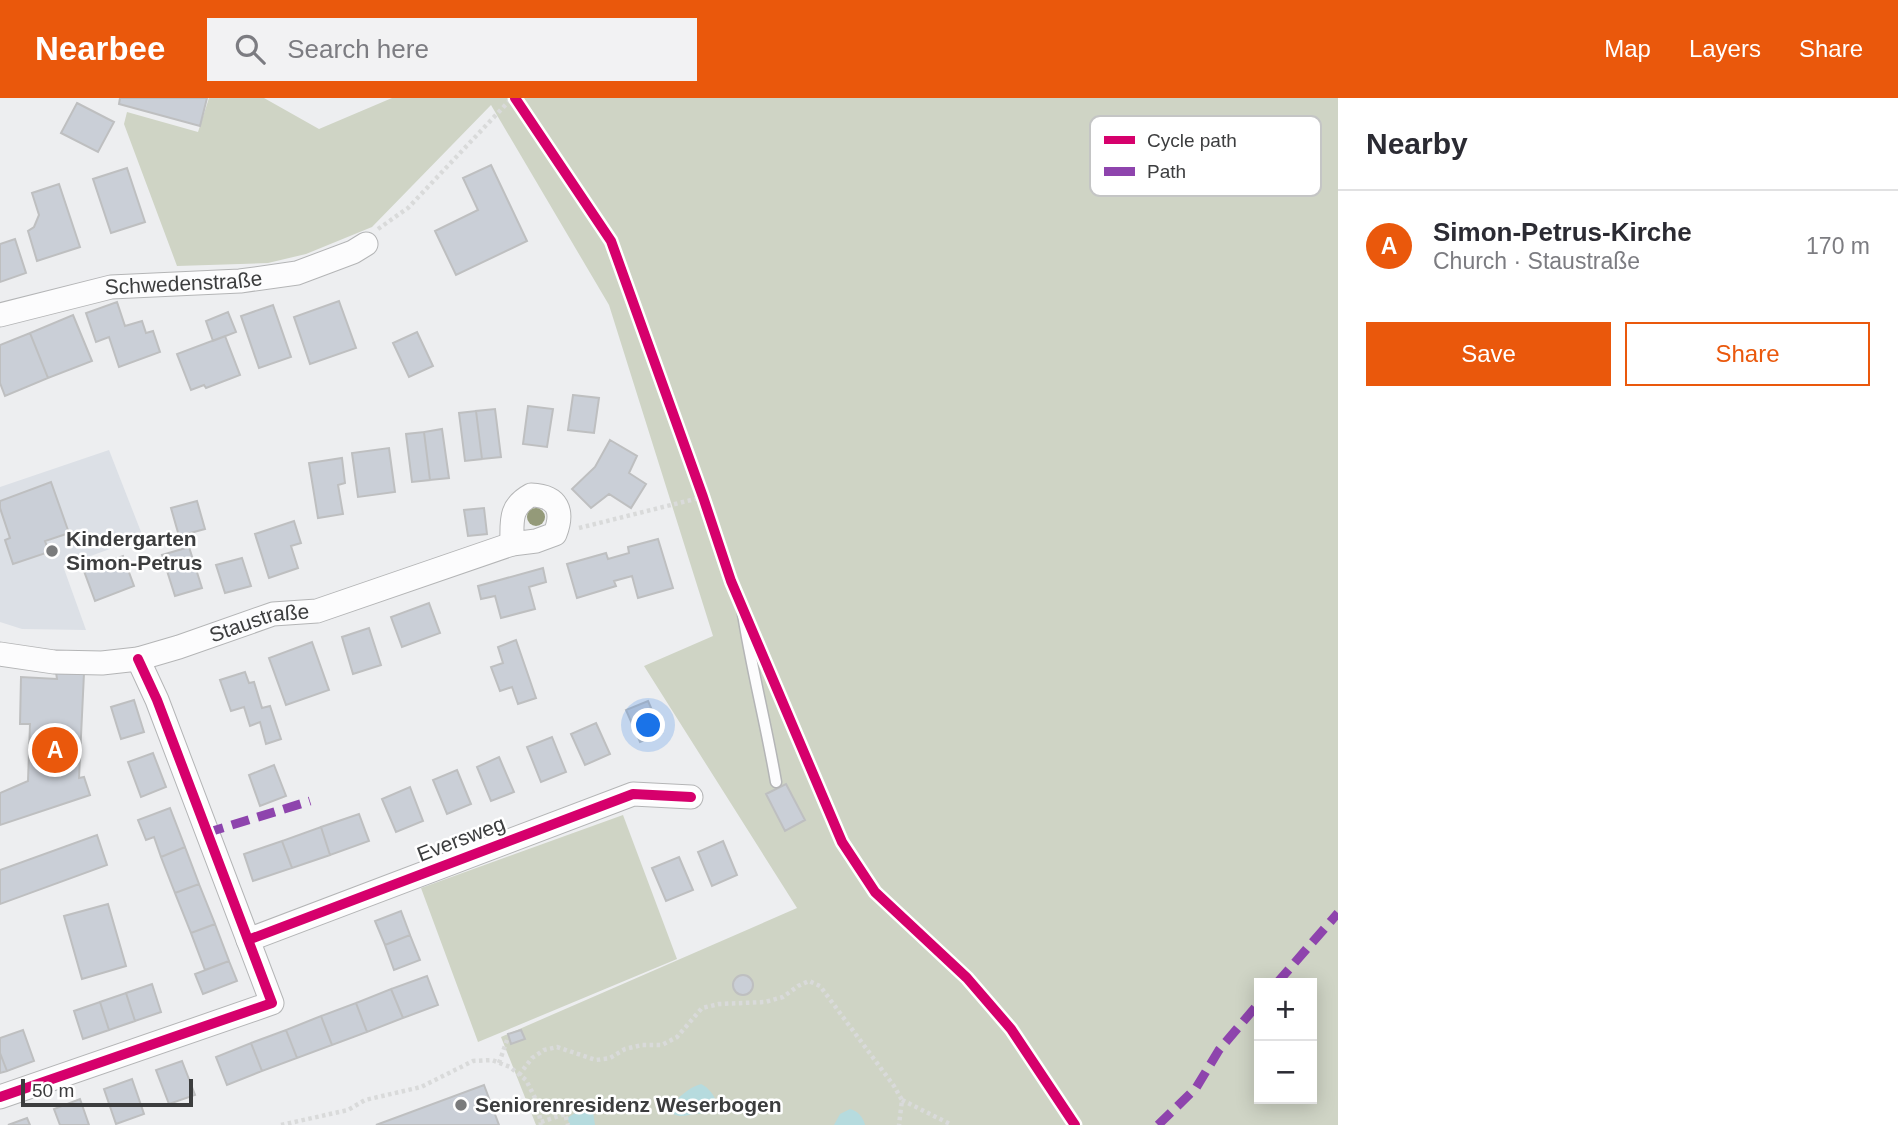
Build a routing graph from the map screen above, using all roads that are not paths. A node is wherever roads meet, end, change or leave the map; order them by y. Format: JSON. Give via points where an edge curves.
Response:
{"nodes":[{"id":1,"x":366,"y":244,"type":"road end"},
{"id":2,"x":0,"y":315,"type":"edge"},
{"id":3,"x":512,"y":544,"type":"junction"},
{"id":4,"x":742,"y":608,"type":"dead end"},
{"id":5,"x":0,"y":654,"type":"edge"},
{"id":6,"x":138,"y":659,"type":"junction"},
{"id":7,"x":776,"y":782,"type":"dead end"},
{"id":8,"x":691,"y":797,"type":"dead end"},
{"id":9,"x":248,"y":940,"type":"junction"},
{"id":10,"x":0,"y":1097,"type":"edge"}],
"edges":[{"from":1,"to":2,"type":"street","name":"Schwedenstraße","via":[[297,274],[111,286]]},
{"from":3,"to":3,"type":"street","name":"Staustraße","via":[[514,509],[521,500],[542,495],[552,501],[559,510],[555,534]]},
{"from":3,"to":6,"type":"street","name":"Staustraße","via":[[317,611],[273,614]]},
{"from":4,"to":7,"type":"lane"},
{"from":5,"to":6,"type":"street","name":"Staustraße","via":[[54,662]]},
{"from":6,"to":9,"type":"street"},
{"from":8,"to":9,"type":"street","name":"Eversweg","via":[[633,794]]},
{"from":9,"to":10,"type":"street","via":[[272,1003]]}]}
